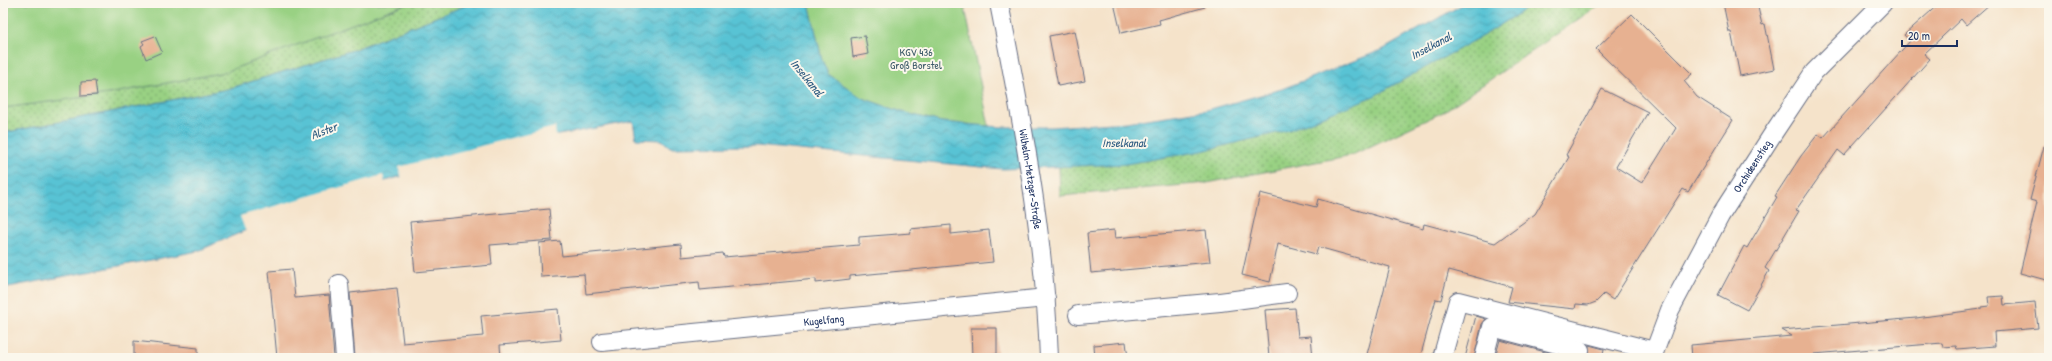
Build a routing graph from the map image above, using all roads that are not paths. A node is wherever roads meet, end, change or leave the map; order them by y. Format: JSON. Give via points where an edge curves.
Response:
{"nodes":[{"id":1,"x":999,"y":3,"type":"edge"},
{"id":2,"x":1883,"y":3,"type":"edge"},
{"id":3,"x":339,"y":284,"type":"dead end"},
{"id":4,"x":1287,"y":293,"type":"dead end"},
{"id":5,"x":1046,"y":298,"type":"junction"},
{"id":6,"x":1078,"y":315,"type":"dead end"},
{"id":7,"x":602,"y":342,"type":"dead end"},
{"id":8,"x":1651,"y":356,"type":"edge"},
{"id":9,"x":345,"y":358,"type":"edge"},
{"id":10,"x":1049,"y":358,"type":"edge"},
{"id":11,"x":1442,"y":358,"type":"edge"},
{"id":12,"x":1484,"y":358,"type":"edge"},
{"id":13,"x":1578,"y":358,"type":"edge"}],
"edges":[{"from":1,"to":5,"type":"street","name":"Wilhelm-Metzger-Straße","via":[[1022,119]]},
{"from":2,"to":8,"type":"street","name":"Orchideenstieg","via":[[1814,72],[1774,132],[1720,216],[1670,310]]},
{"from":3,"to":9,"type":"street"},
{"from":4,"to":6,"type":"street"},
{"from":5,"to":7,"type":"street","name":"Kugelfang"},
{"from":5,"to":10,"type":"street","name":"Wilhelm-Metzger-Straße"},
{"from":8,"to":11,"type":"street","via":[[1458,301]]},
{"from":12,"to":13,"type":"street","via":[[1492,327],[1580,350]]}]}
